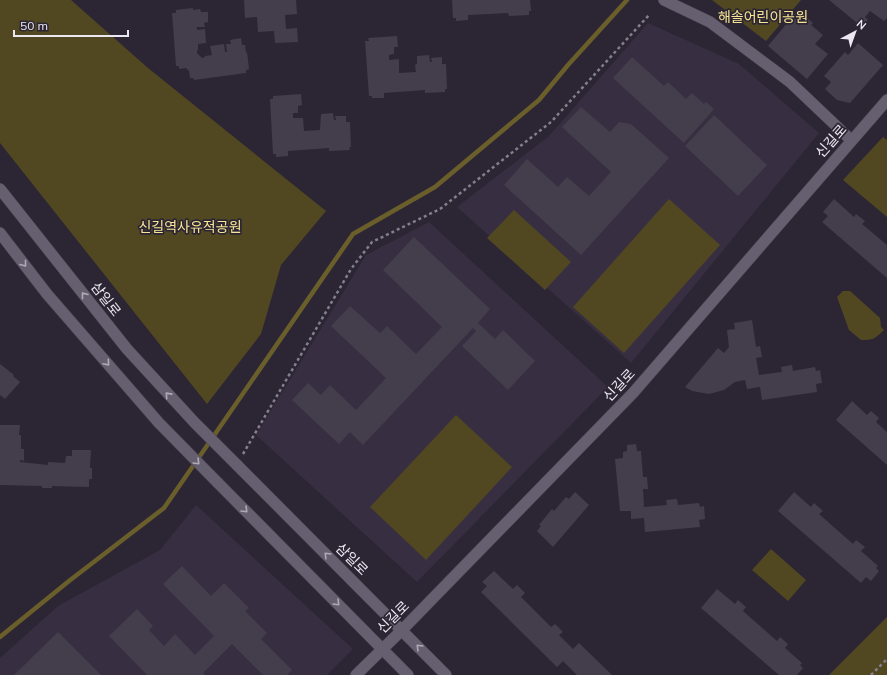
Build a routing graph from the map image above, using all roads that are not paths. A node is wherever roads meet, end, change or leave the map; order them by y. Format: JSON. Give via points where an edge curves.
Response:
{"nodes":[{"id":1,"x":665,"y":1,"type":"edge"},
{"id":2,"x":887,"y":100,"type":"edge"},
{"id":3,"x":851,"y":140,"type":"junction"},
{"id":4,"x":0,"y":189,"type":"edge"},
{"id":5,"x":0,"y":233,"type":"edge"},
{"id":6,"x":402,"y":630,"type":"junction"},
{"id":7,"x":382,"y":649,"type":"junction"},
{"id":8,"x":356,"y":675,"type":"edge"},
{"id":9,"x":408,"y":675,"type":"edge"},
{"id":10,"x":446,"y":675,"type":"edge"}],
"edges":[{"from":1,"to":3,"type":"street","via":[[710,22],[790,82]]},
{"from":2,"to":3,"type":"street","name":"신길로"},
{"from":3,"to":6,"type":"street","name":"신길로","via":[[633,393]]},
{"from":6,"to":4,"type":"street","name":"삼일로","one_way":true,"via":[[195,423],[127,349]]},
{"from":5,"to":7,"type":"street","one_way":true,"via":[[52,300],[159,423]]},
{"from":6,"to":7,"type":"street","name":"신길로"},
{"from":10,"to":6,"type":"street","name":"삼일로","one_way":true},
{"from":7,"to":8,"type":"street","name":"신길로"},
{"from":7,"to":9,"type":"street"}]}
